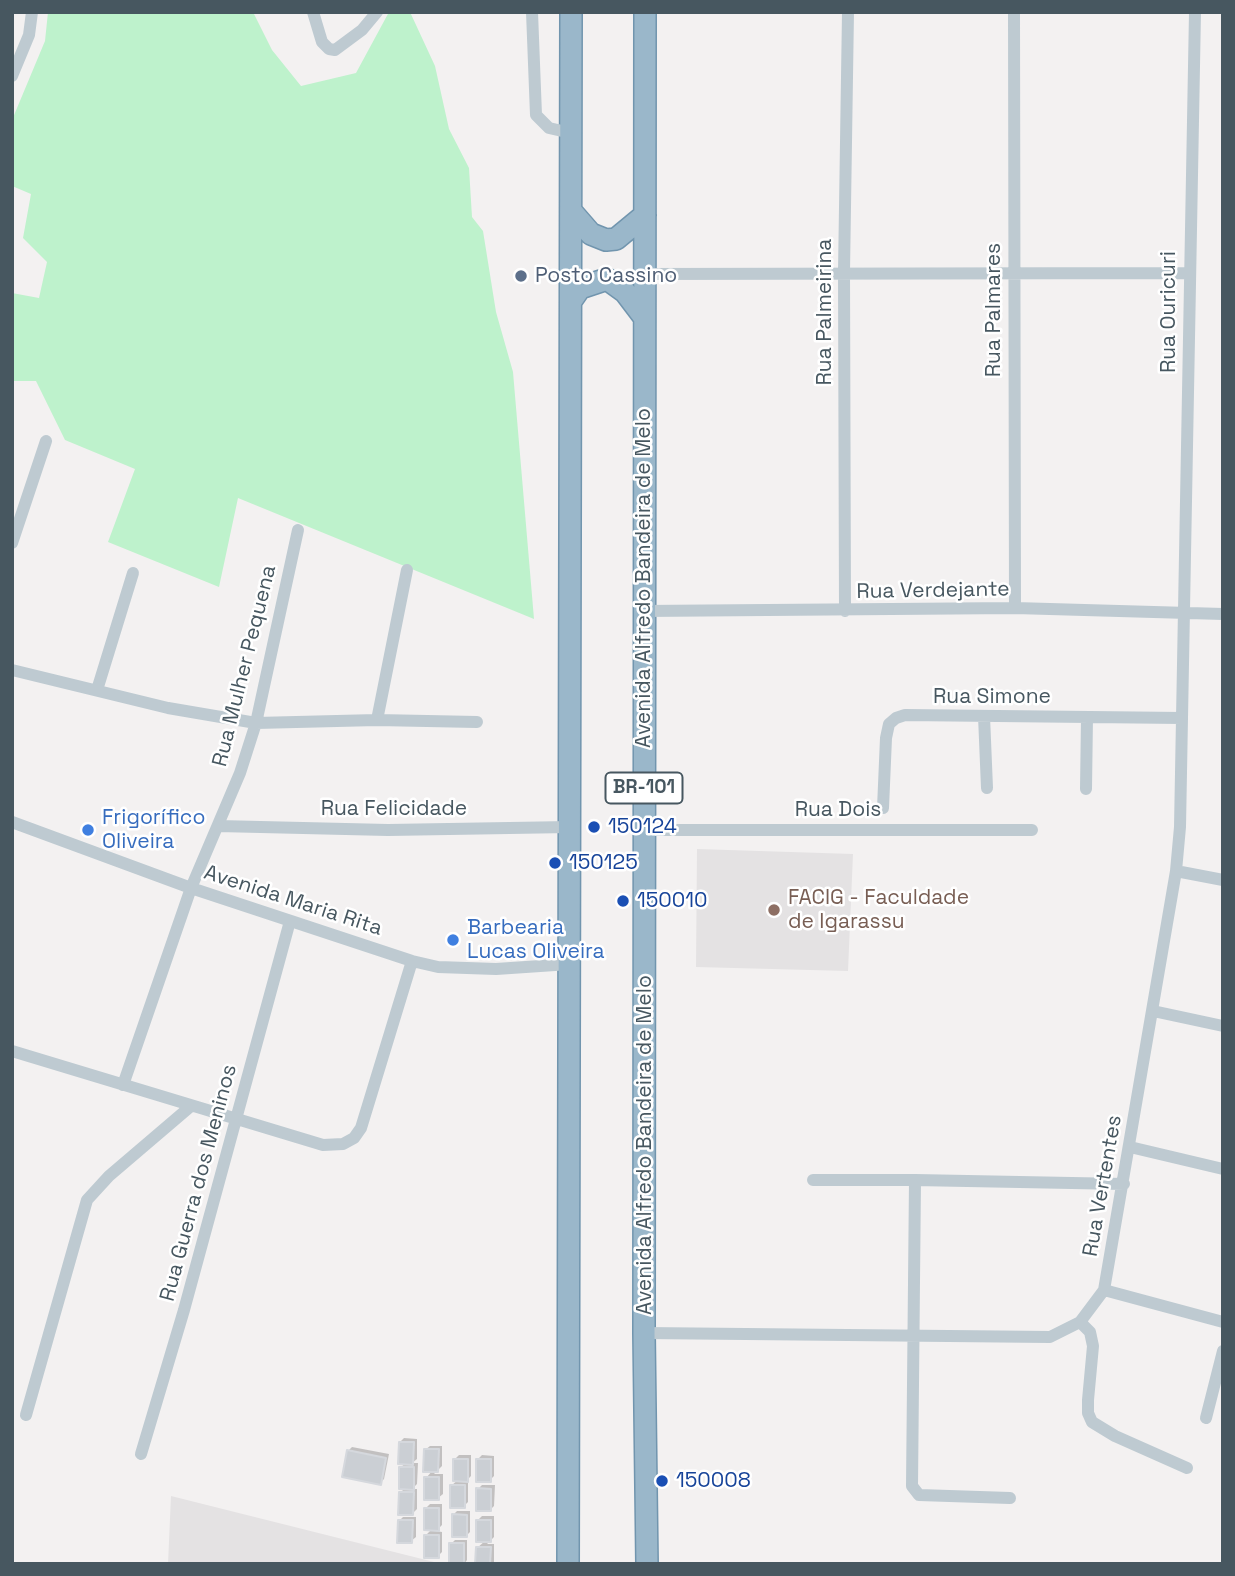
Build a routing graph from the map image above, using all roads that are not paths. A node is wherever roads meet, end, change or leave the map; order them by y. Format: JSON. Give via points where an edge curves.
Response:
{"nodes":[{"id":1,"x":32,"y":12,"type":"edge"},
{"id":2,"x":313,"y":12,"type":"edge"},
{"id":3,"x":377,"y":12,"type":"edge"},
{"id":4,"x":532,"y":12,"type":"edge"},
{"id":5,"x":571,"y":12,"type":"edge"},
{"id":6,"x":645,"y":12,"type":"edge"},
{"id":7,"x":848,"y":12,"type":"edge"},
{"id":8,"x":1014,"y":12,"type":"edge"},
{"id":9,"x":1195,"y":12,"type":"edge"},
{"id":10,"x":12,"y":76,"type":"edge"},
{"id":11,"x":571,"y":133,"type":"junction"},
{"id":12,"x":570,"y":211,"type":"junction"},
{"id":13,"x":645,"y":215,"type":"junction"},
{"id":14,"x":844,"y":272,"type":"junction"},
{"id":15,"x":1013,"y":273,"type":"junction"},
{"id":16,"x":1189,"y":273,"type":"junction"},
{"id":17,"x":645,"y":274,"type":"junction"},
{"id":18,"x":571,"y":301,"type":"junction"},
{"id":19,"x":644,"y":317,"type":"junction"},
{"id":20,"x":46,"y":441,"type":"dead end"},
{"id":21,"x":298,"y":530,"type":"dead end"},
{"id":22,"x":12,"y":543,"type":"edge"},
{"id":23,"x":407,"y":570,"type":"dead end"},
{"id":24,"x":133,"y":573,"type":"dead end"},
{"id":25,"x":1015,"y":608,"type":"junction"},
{"id":26,"x":643,"y":611,"type":"junction"},
{"id":27,"x":845,"y":611,"type":"junction"},
{"id":28,"x":1185,"y":613,"type":"junction"},
{"id":29,"x":1223,"y":614,"type":"edge"},
{"id":30,"x":12,"y":670,"type":"edge"},
{"id":31,"x":97,"y":691,"type":"junction"},
{"id":32,"x":984,"y":716,"type":"junction"},
{"id":33,"x":1087,"y":717,"type":"junction"},
{"id":34,"x":1182,"y":718,"type":"junction"},
{"id":35,"x":377,"y":720,"type":"junction"},
{"id":36,"x":477,"y":722,"type":"dead end"},
{"id":37,"x":256,"y":723,"type":"junction"},
{"id":38,"x":987,"y":788,"type":"dead end"},
{"id":39,"x":1086,"y":789,"type":"dead end"},
{"id":40,"x":883,"y":808,"type":"dead end"},
{"id":41,"x":12,"y":822,"type":"edge"},
{"id":42,"x":218,"y":826,"type":"junction"},
{"id":43,"x":570,"y":827,"type":"junction"},
{"id":44,"x":645,"y":830,"type":"junction"},
{"id":45,"x":1032,"y":830,"type":"dead end"},
{"id":46,"x":1176,"y":871,"type":"junction"},
{"id":47,"x":1223,"y":880,"type":"edge"},
{"id":48,"x":191,"y":888,"type":"junction"},
{"id":49,"x":290,"y":921,"type":"junction"},
{"id":50,"x":412,"y":961,"type":"junction"},
{"id":51,"x":570,"y":964,"type":"junction"},
{"id":52,"x":1153,"y":1011,"type":"junction"},
{"id":53,"x":1223,"y":1026,"type":"edge"},
{"id":54,"x":12,"y":1051,"type":"edge"},
{"id":55,"x":123,"y":1085,"type":"junction"},
{"id":56,"x":191,"y":1106,"type":"junction"},
{"id":57,"x":238,"y":1118,"type":"junction"},
{"id":58,"x":1130,"y":1147,"type":"junction"},
{"id":59,"x":1223,"y":1169,"type":"edge"},
{"id":60,"x":813,"y":1180,"type":"dead end"},
{"id":61,"x":915,"y":1180,"type":"junction"},
{"id":62,"x":1124,"y":1184,"type":"junction"},
{"id":63,"x":1104,"y":1290,"type":"junction"},
{"id":64,"x":1080,"y":1322,"type":"junction"},
{"id":65,"x":1223,"y":1322,"type":"edge"},
{"id":66,"x":644,"y":1333,"type":"junction"},
{"id":67,"x":915,"y":1336,"type":"junction"},
{"id":68,"x":1223,"y":1351,"type":"edge"},
{"id":69,"x":26,"y":1415,"type":"dead end"},
{"id":70,"x":1206,"y":1418,"type":"dead end"},
{"id":71,"x":141,"y":1454,"type":"dead end"},
{"id":72,"x":1187,"y":1468,"type":"dead end"},
{"id":73,"x":1010,"y":1498,"type":"dead end"},
{"id":74,"x":568,"y":1564,"type":"edge"},
{"id":75,"x":647,"y":1564,"type":"edge"}],
"edges":[{"from":1,"to":10,"type":"street","via":[[29,35]]},
{"from":2,"to":3,"type":"street","via":[[323,42],[332,50],[362,30]]},
{"from":4,"to":11,"type":"street","via":[[537,115],[549,128]]},
{"from":5,"to":11,"type":"highway"},
{"from":6,"to":13,"type":"highway","name":"Avenida Alfredo Bandeira de Melo","number":"BR-101"},
{"from":7,"to":14,"type":"street","name":"Rua Palmeirina"},
{"from":8,"to":15,"type":"street","name":"Rua Palmares"},
{"from":9,"to":16,"type":"street","name":"Rua Ouricuri"},
{"from":11,"to":12,"type":"highway"},
{"from":12,"to":13,"type":"highway","via":[[592,234],[606,240],[616,239]]},
{"from":12,"to":18,"type":"highway"},
{"from":13,"to":17,"type":"highway","name":"Avenida Alfredo Bandeira de Melo","number":"BR-101"},
{"from":14,"to":15,"type":"street"},
{"from":14,"to":17,"type":"street"},
{"from":14,"to":27,"type":"street","name":"Rua Palmeirina"},
{"from":15,"to":16,"type":"street"},
{"from":15,"to":25,"type":"street","name":"Rua Palmares"},
{"from":16,"to":28,"type":"street","name":"Rua Ouricuri"},
{"from":17,"to":19,"type":"highway","name":"Avenida Alfredo Bandeira de Melo","number":"BR-101"},
{"from":18,"to":19,"type":"highway","via":[[580,288],[607,279],[625,292]]},
{"from":18,"to":43,"type":"highway"},
{"from":19,"to":26,"type":"highway","name":"Avenida Alfredo Bandeira de Melo","number":"BR-101"},
{"from":20,"to":22,"type":"street"},
{"from":21,"to":37,"type":"street","name":"Rua Mulher Pequena"},
{"from":23,"to":35,"type":"street"},
{"from":24,"to":31,"type":"street"},
{"from":25,"to":27,"type":"street","name":"Rua Verdejante"},
{"from":25,"to":28,"type":"street","name":"Rua Verdejante"},
{"from":26,"to":27,"type":"street","name":"Rua Verdejante"},
{"from":26,"to":44,"type":"highway","name":"Avenida Alfredo Bandeira de Melo","number":"BR-101"},
{"from":28,"to":29,"type":"street","name":"Rua Verdejante"},
{"from":28,"to":34,"type":"street","name":"Rua Vertentes"},
{"from":30,"to":31,"type":"street"},
{"from":31,"to":37,"type":"street"},
{"from":32,"to":33,"type":"street","name":"Rua Simone"},
{"from":32,"to":38,"type":"street"},
{"from":32,"to":40,"type":"street","name":"Rua Simone","via":[[896,718],[886,738]]},
{"from":33,"to":34,"type":"street","name":"Rua Simone"},
{"from":33,"to":39,"type":"street"},
{"from":34,"to":46,"type":"street","name":"Rua Vertentes"},
{"from":35,"to":36,"type":"street"},
{"from":35,"to":37,"type":"street"},
{"from":37,"to":42,"type":"street","name":"Rua Mulher Pequena"},
{"from":41,"to":48,"type":"street","name":"Avenida Maria Rita"},
{"from":42,"to":43,"type":"street","name":"Rua Felicidade","via":[[388,830]]},
{"from":42,"to":48,"type":"street","name":"Rua Mulher Pequena"},
{"from":43,"to":51,"type":"highway"},
{"from":44,"to":45,"type":"street","name":"Rua Dois"},
{"from":44,"to":66,"type":"highway","name":"Avenida Alfredo Bandeira de Melo","number":"BR-101"},
{"from":46,"to":47,"type":"street"},
{"from":46,"to":52,"type":"street","name":"Rua Vertentes"},
{"from":48,"to":49,"type":"street","name":"Avenida Maria Rita"},
{"from":48,"to":55,"type":"street","name":"Rua Mulher Pequena"},
{"from":49,"to":50,"type":"street","name":"Avenida Maria Rita"},
{"from":49,"to":57,"type":"street","name":"Rua Guerra dos Meninos"},
{"from":50,"to":51,"type":"street","name":"Avenida Maria Rita","via":[[496,970]]},
{"from":50,"to":57,"type":"street","via":[[361,1128],[354,1138],[323,1145]]},
{"from":51,"to":74,"type":"highway"},
{"from":52,"to":53,"type":"street"},
{"from":52,"to":58,"type":"street","name":"Rua Vertentes"},
{"from":54,"to":55,"type":"street"},
{"from":55,"to":56,"type":"street"},
{"from":56,"to":57,"type":"street"},
{"from":56,"to":69,"type":"street","via":[[87,1200]]},
{"from":57,"to":71,"type":"street","name":"Rua Guerra dos Meninos"},
{"from":58,"to":59,"type":"street"},
{"from":58,"to":62,"type":"street","name":"Rua Vertentes"},
{"from":60,"to":61,"type":"street"},
{"from":61,"to":62,"type":"street"},
{"from":61,"to":67,"type":"street"},
{"from":62,"to":63,"type":"street","name":"Rua Vertentes"},
{"from":63,"to":64,"type":"street","name":"Rua Vertentes"},
{"from":63,"to":65,"type":"street"},
{"from":64,"to":67,"type":"street","name":"Rua Vertentes","via":[[1050,1337]]},
{"from":64,"to":72,"type":"street","via":[[1090,1332],[1093,1346],[1088,1400],[1092,1422]]},
{"from":66,"to":67,"type":"street","name":"Rua Vertentes"},
{"from":66,"to":75,"type":"highway","name":"Avenida Alfredo Bandeira de Melo","number":"BR-101"},
{"from":67,"to":73,"type":"street","via":[[915,1492]]},
{"from":68,"to":70,"type":"street"}]}
